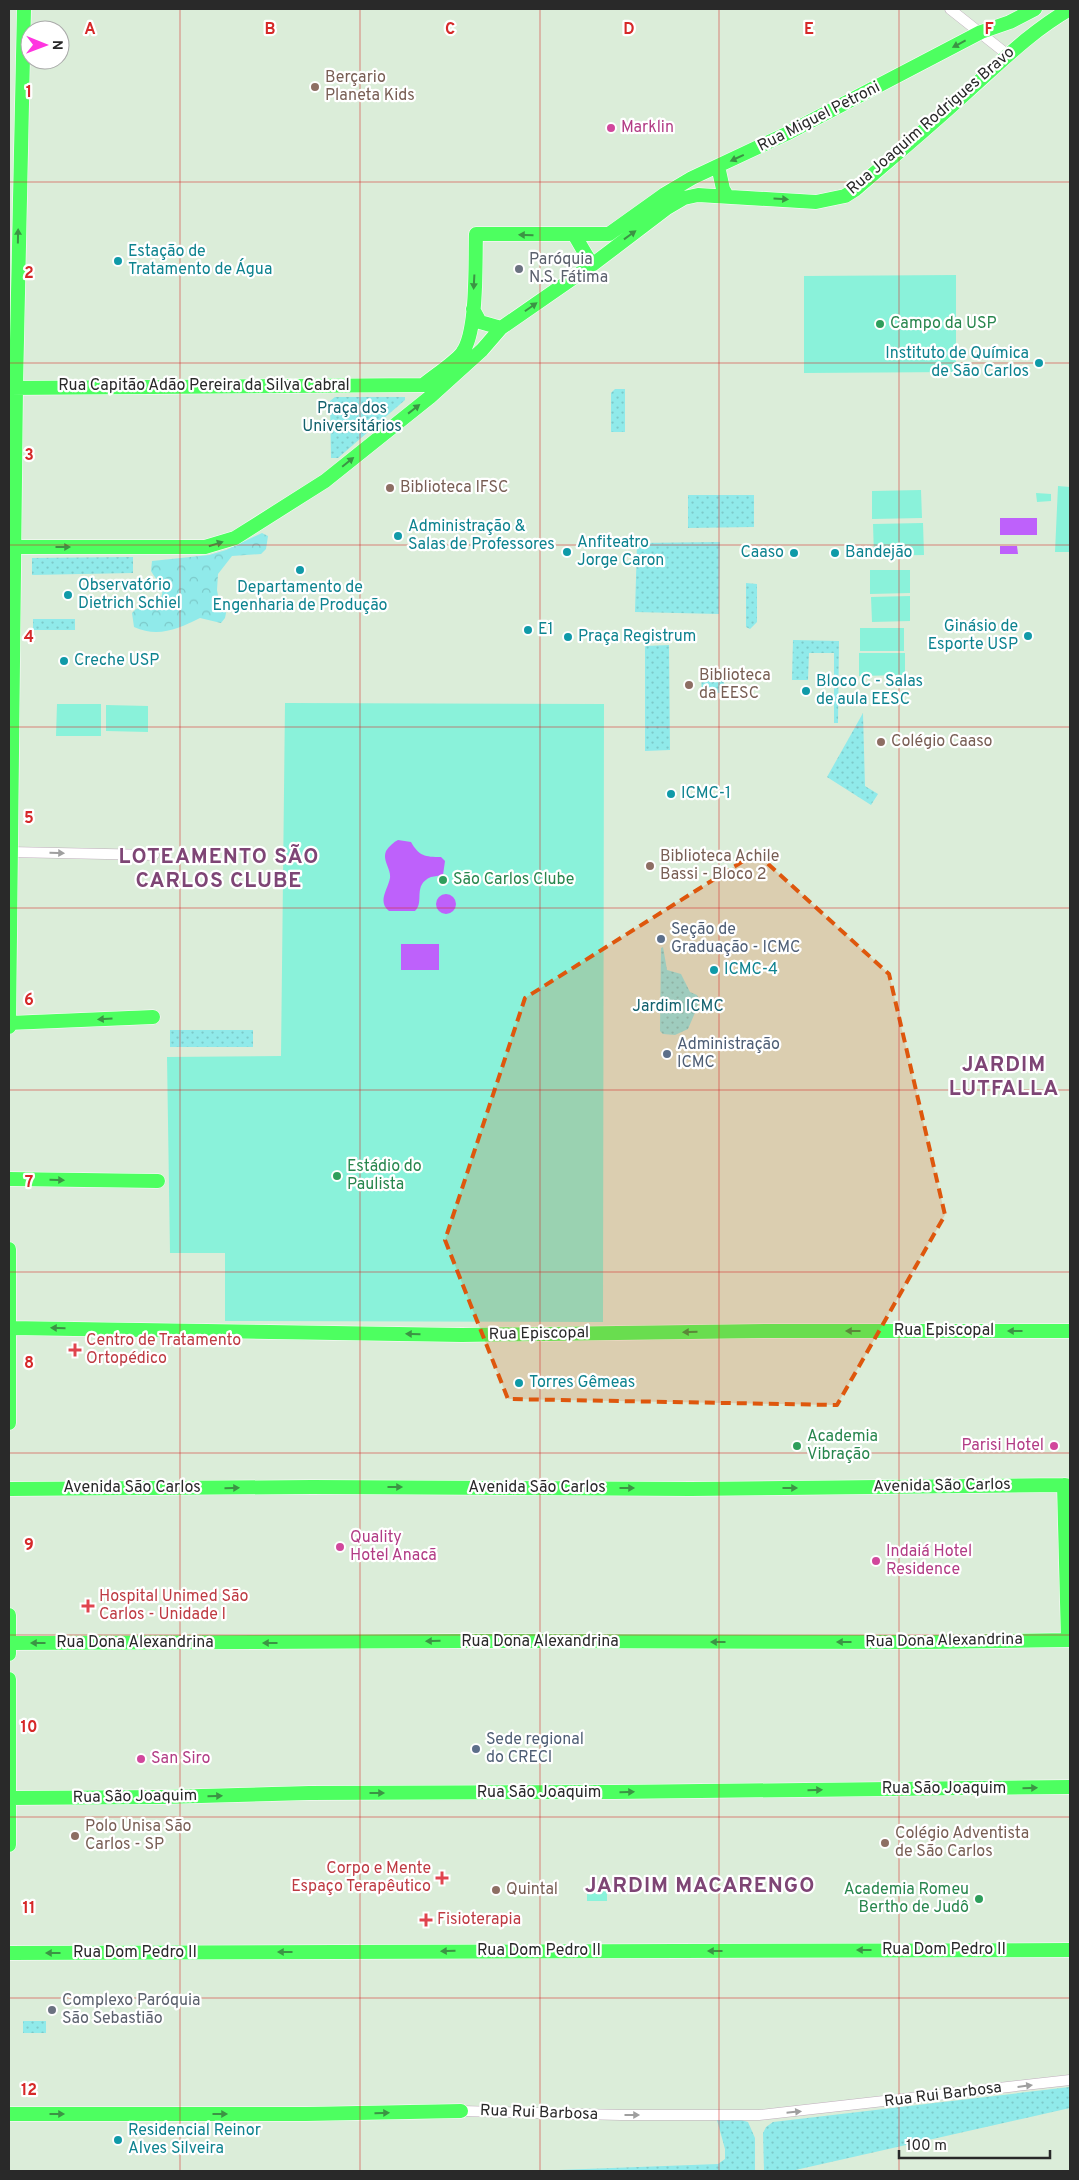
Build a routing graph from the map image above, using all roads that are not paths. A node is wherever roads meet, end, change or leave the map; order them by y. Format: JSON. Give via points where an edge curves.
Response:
{"nodes":[{"id":1,"x":24,"y":9,"type":"edge"},
{"id":2,"x":950,"y":9,"type":"edge"},
{"id":3,"x":1035,"y":9,"type":"edge"},
{"id":4,"x":1070,"y":9,"type":"edge"},
{"id":5,"x":1010,"y":22,"type":"junction"},
{"id":6,"x":981,"y":32,"type":"junction"},
{"id":7,"x":1023,"y":40,"type":"junction"},
{"id":8,"x":1008,"y":55,"type":"junction"},
{"id":9,"x":718,"y":166,"type":"junction"},
{"id":10,"x":727,"y":196,"type":"junction"},
{"id":11,"x":575,"y":236,"type":"junction"},
{"id":12,"x":592,"y":265,"type":"junction"},
{"id":13,"x":473,"y":309,"type":"junction"},
{"id":14,"x":501,"y":328,"type":"junction"},
{"id":15,"x":12,"y":388,"type":"edge"},
{"id":16,"x":426,"y":391,"type":"junction"},
{"id":17,"x":11,"y":547,"type":"edge"},
{"id":18,"x":10,"y":852,"type":"edge"},
{"id":19,"x":154,"y":855,"type":"dead end"},
{"id":20,"x":153,"y":1017,"type":"dead end"},
{"id":21,"x":9,"y":1023,"type":"edge"},
{"id":22,"x":9,"y":1027,"type":"edge"},
{"id":23,"x":9,"y":1179,"type":"edge"},
{"id":24,"x":158,"y":1181,"type":"dead end"},
{"id":25,"x":9,"y":1249,"type":"edge"},
{"id":26,"x":10,"y":1328,"type":"edge"},
{"id":27,"x":1070,"y":1331,"type":"edge"},
{"id":28,"x":9,"y":1423,"type":"edge"},
{"id":29,"x":1068,"y":1484,"type":"edge"},
{"id":30,"x":9,"y":1489,"type":"edge"},
{"id":31,"x":9,"y":1615,"type":"edge"},
{"id":32,"x":1069,"y":1640,"type":"edge"},
{"id":33,"x":9,"y":1644,"type":"edge"},
{"id":34,"x":9,"y":1654,"type":"edge"},
{"id":35,"x":9,"y":1679,"type":"edge"},
{"id":36,"x":1070,"y":1787,"type":"edge"},
{"id":37,"x":9,"y":1798,"type":"edge"},
{"id":38,"x":9,"y":1845,"type":"edge"},
{"id":39,"x":1070,"y":1950,"type":"edge"},
{"id":40,"x":9,"y":1953,"type":"edge"},
{"id":41,"x":1069,"y":2081,"type":"edge"},
{"id":42,"x":461,"y":2111,"type":"joint"},
{"id":43,"x":9,"y":2114,"type":"edge"}],
"edges":[{"from":15,"to":1,"type":"main road","one_way":true},
{"from":2,"to":6,"type":"street"},
{"from":3,"to":5,"type":"main road","name":"Rua Miguel Petroni"},
{"from":4,"to":7,"type":"main road","name":"Rua Joaquim Rodrigues Bravo"},
{"from":5,"to":6,"type":"main road","name":"Rua Miguel Petroni"},
{"from":5,"to":7,"type":"main road","via":[[1019,28]]},
{"from":6,"to":8,"type":"street"},
{"from":6,"to":9,"type":"main road","name":"Rua Miguel Petroni","one_way":true},
{"from":7,"to":8,"type":"main road","name":"Rua Joaquim Rodrigues Bravo"},
{"from":10,"to":8,"type":"main road","name":"Rua Joaquim Rodrigues Bravo","one_way":true,"via":[[816,202],[845,196]]},
{"from":9,"to":10,"type":"main road"},
{"from":9,"to":11,"type":"main road","name":"Rua Miguel Petroni","via":[[665,194],[609,234]]},
{"from":12,"to":10,"type":"main road","name":"Rua Joaquim Rodrigues Bravo","one_way":true,"via":[[684,198]]},
{"from":11,"to":12,"type":"main road"},
{"from":11,"to":13,"type":"main road","one_way":true,"via":[[476,234]]},
{"from":14,"to":12,"type":"main road","name":"Rua Joaquim Rodrigues Bravo","one_way":true},
{"from":13,"to":14,"type":"main road","via":[[480,322]]},
{"from":13,"to":16,"type":"main road","via":[[471,329],[462,353]]},
{"from":14,"to":16,"type":"main road","name":"Rua Joaquim Rodrigues Bravo","via":[[482,350]]},
{"from":15,"to":16,"type":"main road","name":"Rua Capitão Adão Pereira da Silva Cabral","via":[[399,386]]},
{"from":15,"to":17,"type":"main road"},
{"from":17,"to":16,"type":"main road","one_way":true,"via":[[205,548],[235,538],[325,481]]},
{"from":17,"to":18,"type":"main road"},
{"from":18,"to":19,"type":"street","one_way":true},
{"from":18,"to":21,"type":"main road"},
{"from":20,"to":21,"type":"main road","one_way":true},
{"from":21,"to":22,"type":"main road"},
{"from":23,"to":24,"type":"main road","one_way":true},
{"from":25,"to":26,"type":"main road"},
{"from":27,"to":26,"type":"main road","name":"Rua Episcopal","one_way":true,"via":[[462,1335]]},
{"from":26,"to":28,"type":"main road"},
{"from":30,"to":29,"type":"main road","name":"Avenida São Carlos","one_way":true,"via":[[700,1489]]},
{"from":29,"to":32,"type":"main road"},
{"from":31,"to":33,"type":"main road"},
{"from":32,"to":33,"type":"main road","name":"Rua Dona Alexandrina","one_way":true},
{"from":33,"to":34,"type":"main road"},
{"from":35,"to":37,"type":"main road"},
{"from":37,"to":36,"type":"main road","name":"Rua São Joaquim","one_way":true},
{"from":37,"to":38,"type":"main road"},
{"from":39,"to":40,"type":"main road","name":"Rua Dom Pedro II","one_way":true},
{"from":42,"to":41,"type":"street","name":"Rua Rui Barbosa","one_way":true,"via":[[758,2115]]},
{"from":43,"to":42,"type":"main road","name":"Rua Rui Barbosa","one_way":true}]}
